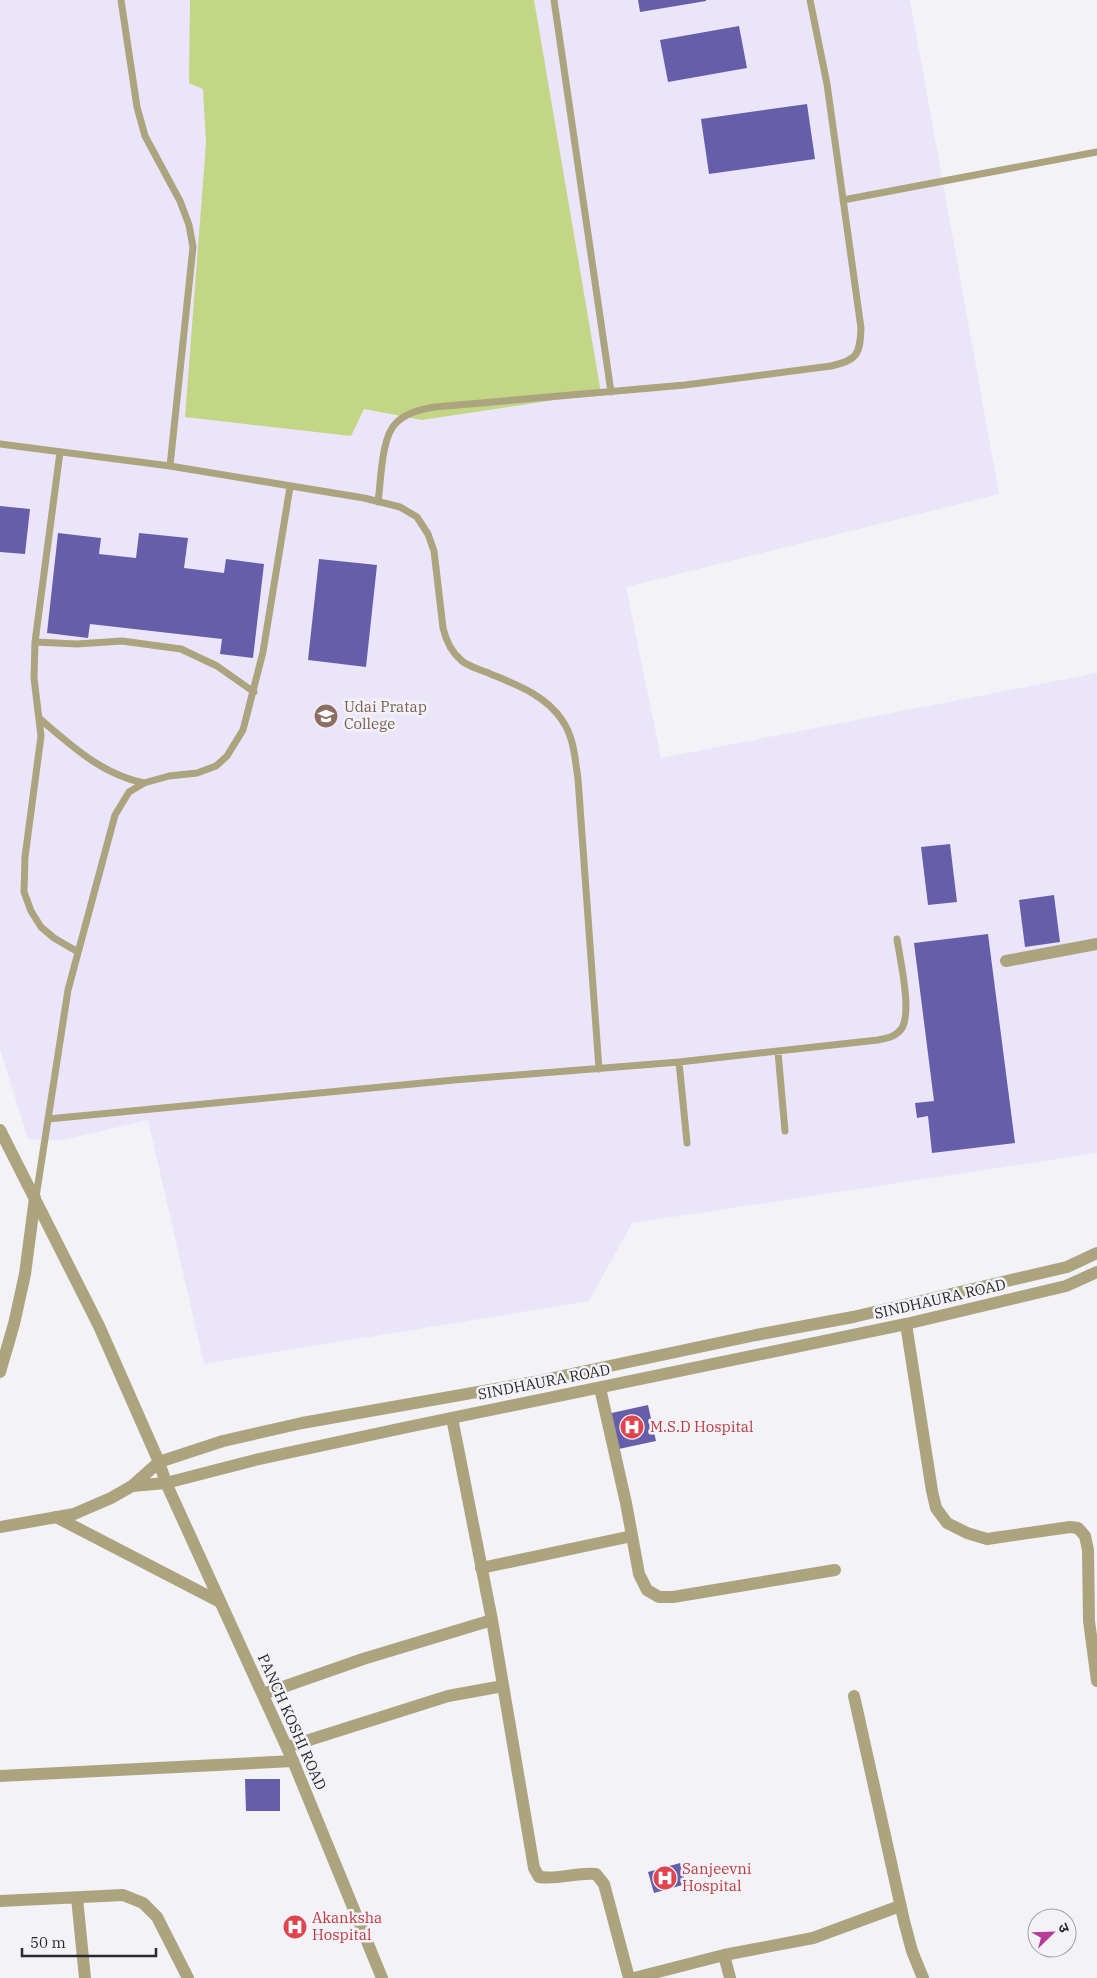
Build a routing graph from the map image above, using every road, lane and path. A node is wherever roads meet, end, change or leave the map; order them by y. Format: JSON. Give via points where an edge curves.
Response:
{"nodes":[{"id":1,"x":121,"y":0,"type":"edge"},
{"id":2,"x":554,"y":0,"type":"edge"},
{"id":3,"x":810,"y":0,"type":"edge"},
{"id":4,"x":1097,"y":152,"type":"edge"},
{"id":5,"x":843,"y":200,"type":"junction"},
{"id":6,"x":611,"y":392,"type":"junction"},
{"id":7,"x":0,"y":444,"type":"edge"},
{"id":8,"x":60,"y":452,"type":"junction"},
{"id":9,"x":170,"y":466,"type":"junction"},
{"id":10,"x":290,"y":487,"type":"junction"},
{"id":11,"x":378,"y":502,"type":"junction"},
{"id":12,"x":35,"y":642,"type":"junction"},
{"id":13,"x":254,"y":692,"type":"junction"},
{"id":14,"x":40,"y":719,"type":"junction"},
{"id":15,"x":144,"y":783,"type":"junction"},
{"id":16,"x":897,"y":939,"type":"dead end"},
{"id":17,"x":1097,"y":944,"type":"edge"},
{"id":18,"x":78,"y":952,"type":"junction"},
{"id":19,"x":1006,"y":961,"type":"dead end"},
{"id":20,"x":778,"y":1052,"type":"junction"},
{"id":21,"x":679,"y":1062,"type":"junction"},
{"id":22,"x":599,"y":1069,"type":"junction"},
{"id":23,"x":48,"y":1119,"type":"junction"},
{"id":24,"x":0,"y":1130,"type":"edge"},
{"id":25,"x":785,"y":1131,"type":"dead end"},
{"id":26,"x":687,"y":1143,"type":"dead end"},
{"id":27,"x":36,"y":1198,"type":"junction"},
{"id":28,"x":1097,"y":1253,"type":"edge"},
{"id":29,"x":1097,"y":1272,"type":"edge"},
{"id":30,"x":906,"y":1324,"type":"junction"},
{"id":31,"x":0,"y":1372,"type":"edge"},
{"id":32,"x":600,"y":1388,"type":"junction"},
{"id":33,"x":452,"y":1418,"type":"junction"},
{"id":34,"x":159,"y":1462,"type":"junction"},
{"id":35,"x":166,"y":1483,"type":"junction"},
{"id":36,"x":132,"y":1486,"type":"junction"},
{"id":37,"x":56,"y":1517,"type":"junction"},
{"id":38,"x":0,"y":1526,"type":"edge"},
{"id":39,"x":632,"y":1536,"type":"junction"},
{"id":40,"x":481,"y":1568,"type":"junction"},
{"id":41,"x":835,"y":1570,"type":"dead end"},
{"id":42,"x":220,"y":1602,"type":"junction"},
{"id":43,"x":492,"y":1620,"type":"junction"},
{"id":44,"x":1097,"y":1681,"type":"edge"},
{"id":45,"x":503,"y":1686,"type":"junction"},
{"id":46,"x":262,"y":1694,"type":"junction"},
{"id":47,"x":854,"y":1696,"type":"dead end"},
{"id":48,"x":287,"y":1747,"type":"junction"},
{"id":49,"x":294,"y":1762,"type":"junction"},
{"id":50,"x":0,"y":1776,"type":"edge"},
{"id":51,"x":78,"y":1898,"type":"junction"},
{"id":52,"x":0,"y":1901,"type":"edge"},
{"id":53,"x":900,"y":1906,"type":"junction"},
{"id":54,"x":724,"y":1955,"type":"junction"},
{"id":55,"x":85,"y":1978,"type":"edge"},
{"id":56,"x":188,"y":1978,"type":"edge"},
{"id":57,"x":382,"y":1978,"type":"edge"},
{"id":58,"x":629,"y":1978,"type":"edge"},
{"id":59,"x":634,"y":1978,"type":"edge"},
{"id":60,"x":730,"y":1978,"type":"edge"},
{"id":61,"x":923,"y":1978,"type":"edge"}],
"edges":[{"from":1,"to":9,"type":"lane","via":[[137,107],[145,136],[180,200],[194,248]]},
{"from":2,"to":6,"type":"lane"},
{"from":3,"to":5,"type":"lane","via":[[827,84]]},
{"from":4,"to":5,"type":"lane"},
{"from":5,"to":6,"type":"lane","via":[[861,328],[855,357],[831,366]]},
{"from":6,"to":11,"type":"lane","via":[[419,409],[395,424],[386,440]]},
{"from":7,"to":8,"type":"lane"},
{"from":8,"to":9,"type":"lane"},
{"from":8,"to":12,"type":"lane"},
{"from":9,"to":10,"type":"lane"},
{"from":10,"to":11,"type":"lane"},
{"from":10,"to":13,"type":"lane"},
{"from":11,"to":22,"type":"lane","via":[[400,507],[417,517],[428,534],[434,551],[443,628],[453,652],[463,662],[522,687],[546,702],[563,721],[573,744]]},
{"from":12,"to":13,"type":"lane","via":[[122,641],[181,650],[218,666]]},
{"from":12,"to":14,"type":"lane","via":[[34,678]]},
{"from":13,"to":15,"type":"lane","via":[[244,730],[227,756],[216,766]]},
{"from":14,"to":15,"type":"lane","via":[[82,754],[109,771],[124,779]]},
{"from":14,"to":18,"type":"lane","via":[[41,736],[25,857],[24,892],[41,927]]},
{"from":15,"to":18,"type":"lane","via":[[129,792],[115,815]]},
{"from":16,"to":20,"type":"lane","via":[[906,1007],[905,1019],[895,1035],[861,1043]]},
{"from":17,"to":19,"type":"street"},
{"from":18,"to":23,"type":"lane","via":[[68,990]]},
{"from":20,"to":21,"type":"lane"},
{"from":20,"to":25,"type":"lane"},
{"from":21,"to":22,"type":"lane"},
{"from":21,"to":26,"type":"lane"},
{"from":22,"to":23,"type":"lane"},
{"from":23,"to":27,"type":"lane"},
{"from":24,"to":27,"type":"street","name":"PANCH KOSHI ROAD"},
{"from":27,"to":31,"type":"street","via":[[14,1324]]},
{"from":27,"to":34,"type":"street","name":"PANCH KOSHI ROAD","via":[[99,1326]]},
{"from":28,"to":34,"type":"street","via":[[1067,1267],[929,1300],[534,1382],[302,1422],[223,1441]]},
{"from":29,"to":30,"type":"street","name":"SINDHAURA ROAD","via":[[1066,1286]]},
{"from":30,"to":32,"type":"street","name":"SINDHAURA ROAD"},
{"from":30,"to":44,"type":"street","via":[[936,1508],[947,1523],[987,1539],[1078,1528],[1085,1536],[1088,1550],[1089,1621]]},
{"from":32,"to":33,"type":"street","name":"SINDHAURA ROAD"},
{"from":32,"to":39,"type":"street"},
{"from":33,"to":35,"type":"street","name":"SINDHAURA ROAD","via":[[255,1460]]},
{"from":33,"to":40,"type":"street"},
{"from":34,"to":35,"type":"street","name":"PANCH KOSHI ROAD"},
{"from":34,"to":36,"type":"street"},
{"from":35,"to":36,"type":"street","name":"SINDHAURA ROAD"},
{"from":35,"to":42,"type":"street","name":"PANCH KOSHI ROAD"},
{"from":36,"to":37,"type":"street","name":"SINDHAURA ROAD","via":[[74,1514]]},
{"from":37,"to":38,"type":"street","name":"SINDHAURA ROAD"},
{"from":37,"to":42,"type":"street"},
{"from":39,"to":40,"type":"street"},
{"from":39,"to":41,"type":"street","via":[[639,1574],[647,1590],[659,1597]]},
{"from":40,"to":43,"type":"street"},
{"from":42,"to":46,"type":"street","name":"PANCH KOSHI ROAD"},
{"from":43,"to":45,"type":"street"},
{"from":43,"to":46,"type":"street"},
{"from":45,"to":48,"type":"street","via":[[448,1696]]},
{"from":45,"to":58,"type":"street","via":[[534,1868],[539,1877],[549,1879],[596,1874],[604,1884]]},
{"from":46,"to":48,"type":"street","name":"PANCH KOSHI ROAD"},
{"from":47,"to":53,"type":"street"},
{"from":48,"to":49,"type":"street","name":"PANCH KOSHI ROAD"},
{"from":49,"to":50,"type":"street"},
{"from":49,"to":57,"type":"street","name":"PANCH KOSHI ROAD"},
{"from":51,"to":52,"type":"street"},
{"from":51,"to":55,"type":"street"},
{"from":51,"to":56,"type":"street","via":[[123,1896],[143,1903],[157,1917]]},
{"from":53,"to":54,"type":"street","via":[[813,1938]]},
{"from":53,"to":61,"type":"street"},
{"from":54,"to":59,"type":"street"},
{"from":54,"to":60,"type":"street"}]}
